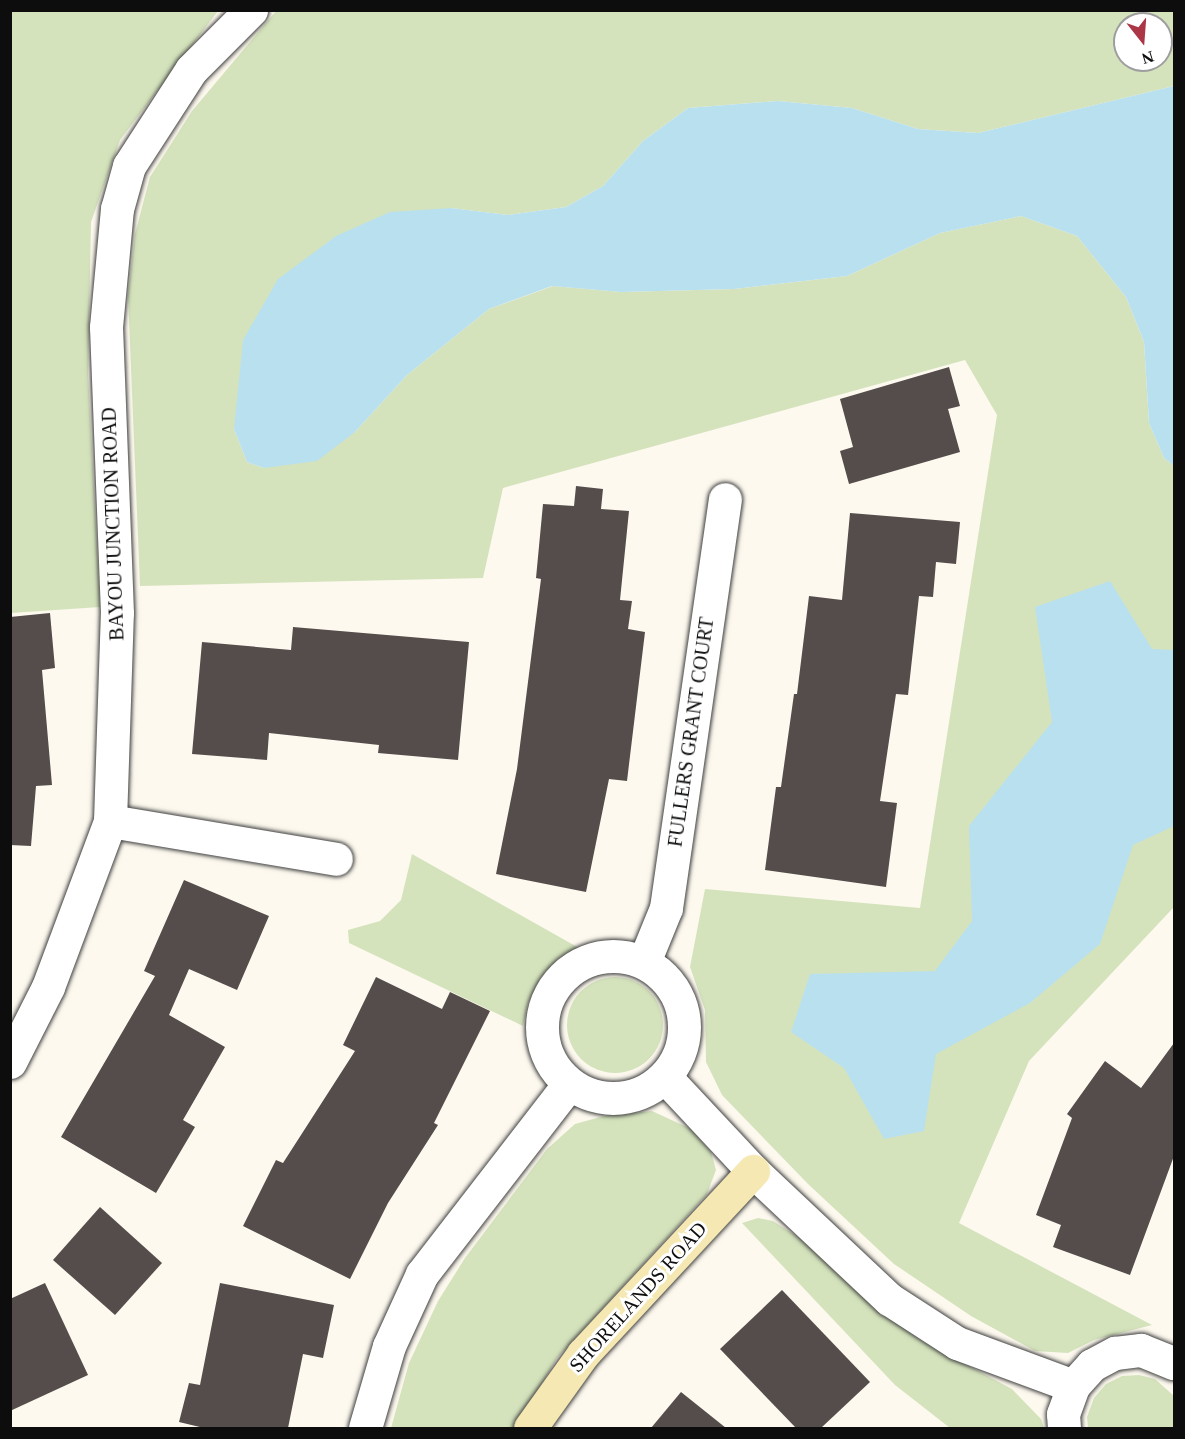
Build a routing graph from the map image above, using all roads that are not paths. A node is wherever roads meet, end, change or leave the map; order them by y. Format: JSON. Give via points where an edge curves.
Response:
{"nodes":[{"id":1,"x":251,"y":10,"type":"edge"},
{"id":2,"x":725,"y":499,"type":"dead end"},
{"id":3,"x":110,"y":821,"type":"junction"},
{"id":4,"x":336,"y":859,"type":"dead end"},
{"id":5,"x":644,"y":962,"type":"junction"},
{"id":6,"x":10,"y":1062,"type":"edge"},
{"id":7,"x":665,"y":1077,"type":"junction"},
{"id":8,"x":568,"y":1084,"type":"junction"},
{"id":9,"x":753,"y":1171,"type":"junction"},
{"id":10,"x":1171,"y":1352,"type":"edge"},
{"id":11,"x":1073,"y":1386,"type":"junction"},
{"id":12,"x":364,"y":1428,"type":"edge"},
{"id":13,"x":530,"y":1428,"type":"edge"},
{"id":14,"x":1064,"y":1428,"type":"edge"}],
"edges":[{"from":1,"to":3,"type":"street","name":"BAYOU JUNCTION ROAD","via":[[191,70],[129,166],[117,209],[106,327],[117,613]]},
{"from":2,"to":5,"type":"street","name":"FULLERS GRANT COURT","via":[[666,908]]},
{"from":3,"to":4,"type":"street"},
{"from":3,"to":6,"type":"street","name":"BAYOU JUNCTION ROAD","via":[[48,987]]},
{"from":5,"to":7,"type":"street","via":[[664,976],[679,997],[685,1022],[682,1049]]},
{"from":5,"to":8,"type":"street","via":[[619,955],[593,958],[570,969],[551,990],[541,1018],[543,1047]]},
{"from":7,"to":8,"type":"street","via":[[645,1092],[617,1099],[584,1093]]},
{"from":7,"to":9,"type":"street"},
{"from":8,"to":12,"type":"street","via":[[422,1274],[388,1346]]},
{"from":9,"to":11,"type":"street","via":[[889,1299],[957,1343]]},
{"from":9,"to":13,"type":"street","name":"SHORELANDS ROAD","via":[[583,1354]]},
{"from":10,"to":11,"type":"street","via":[[1115,1353],[1092,1365]]},
{"from":11,"to":14,"type":"street","via":[[1063,1414]]}]}
